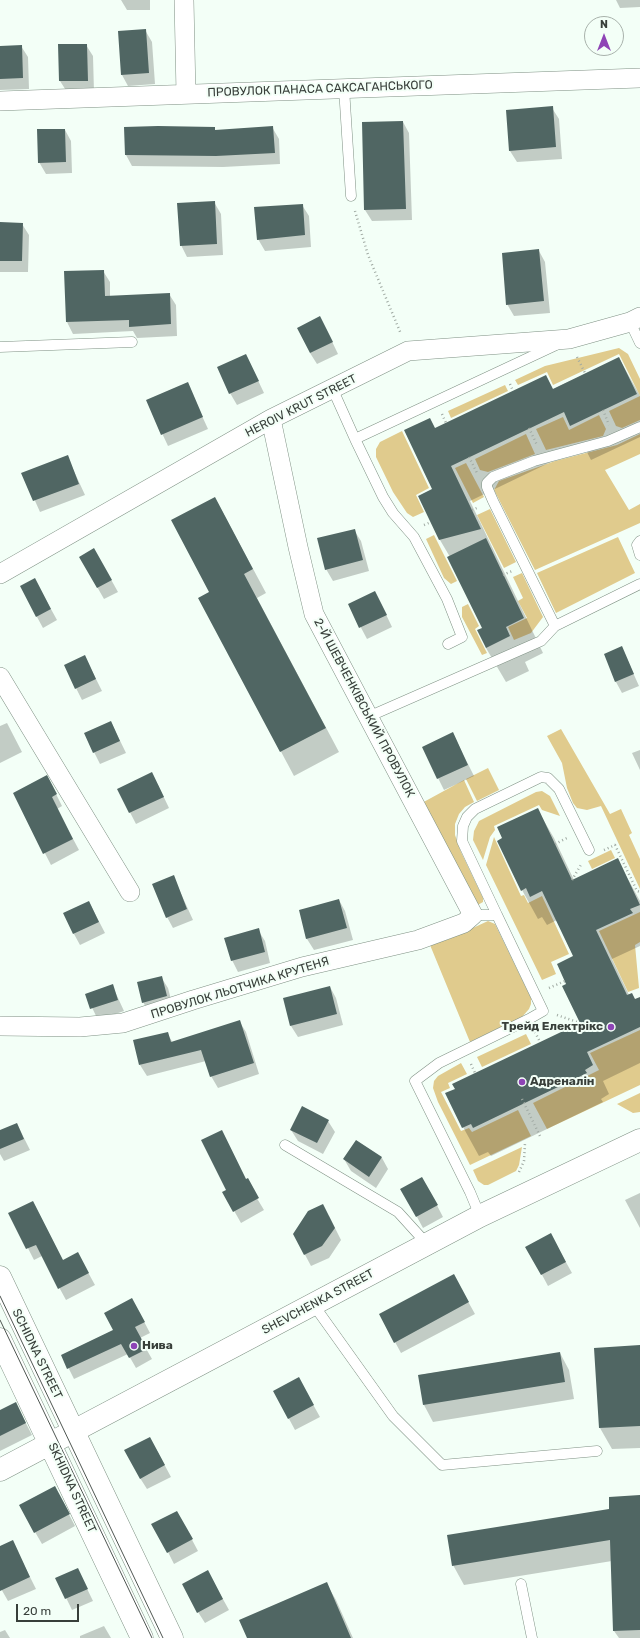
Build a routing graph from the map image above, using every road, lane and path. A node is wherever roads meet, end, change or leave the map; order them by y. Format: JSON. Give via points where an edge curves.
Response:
{"nodes":[{"id":1,"x":184,"y":0,"type":"edge"},
{"id":2,"x":640,"y":78,"type":"edge"},
{"id":3,"x":344,"y":88,"type":"junction"},
{"id":4,"x":186,"y":94,"type":"junction"},
{"id":5,"x":0,"y":101,"type":"edge"},
{"id":6,"x":350,"y":196,"type":"joint"},
{"id":7,"x":635,"y":320,"type":"edge"},
{"id":8,"x":569,"y":338,"type":"junction"},
{"id":9,"x":132,"y":342,"type":"dead end"},
{"id":10,"x":640,"y":343,"type":"edge"},
{"id":11,"x":0,"y":347,"type":"edge"},
{"id":12,"x":408,"y":351,"type":"junction"},
{"id":13,"x":333,"y":390,"type":"junction"},
{"id":14,"x":271,"y":419,"type":"junction"},
{"id":15,"x":640,"y":427,"type":"edge"},
{"id":16,"x":355,"y":439,"type":"junction"},
{"id":17,"x":640,"y":541,"type":"edge"},
{"id":18,"x":640,"y":556,"type":"edge"},
{"id":19,"x":0,"y":574,"type":"edge"},
{"id":20,"x":640,"y":584,"type":"edge"},
{"id":21,"x":555,"y":626,"type":"junction"},
{"id":22,"x":448,"y":644,"type":"dead end"},
{"id":23,"x":0,"y":677,"type":"edge"},
{"id":24,"x":370,"y":716,"type":"junction"},
{"id":25,"x":589,"y":850,"type":"joint"},
{"id":26,"x":572,"y":880,"type":"dead end"},
{"id":27,"x":130,"y":892,"type":"dead end"},
{"id":28,"x":473,"y":915,"type":"junction"},
{"id":29,"x":497,"y":915,"type":"junction"},
{"id":30,"x":543,"y":1011,"type":"junction"},
{"id":31,"x":580,"y":1023,"type":"dead end"},
{"id":32,"x":0,"y":1026,"type":"edge"},
{"id":33,"x":522,"y":1099,"type":"dead end"},
{"id":34,"x":540,"y":1136,"type":"dead end"},
{"id":35,"x":640,"y":1140,"type":"edge"},
{"id":36,"x":285,"y":1145,"type":"dead end"},
{"id":37,"x":480,"y":1216,"type":"junction"},
{"id":38,"x":427,"y":1244,"type":"junction"},
{"id":39,"x":0,"y":1277,"type":"edge"},
{"id":40,"x":313,"y":1304,"type":"junction"},
{"id":41,"x":0,"y":1339,"type":"edge"},
{"id":42,"x":73,"y":1431,"type":"junction"},
{"id":43,"x":50,"y":1443,"type":"junction"},
{"id":44,"x":597,"y":1451,"type":"dead end"},
{"id":45,"x":0,"y":1470,"type":"edge"},
{"id":46,"x":521,"y":1584,"type":"dead end"},
{"id":47,"x":142,"y":1638,"type":"edge"},
{"id":48,"x":172,"y":1638,"type":"edge"},
{"id":49,"x":532,"y":1638,"type":"edge"}],
"edges":[{"from":1,"to":4,"type":"street"},
{"from":2,"to":3,"type":"street","name":"ПРОВУЛОК ПАНАСА САКСАГАНСЬКОГО"},
{"from":3,"to":4,"type":"street","name":"ПРОВУЛОК ПАНАСА САКСАГАНСЬКОГО"},
{"from":3,"to":6,"type":"lane"},
{"from":4,"to":5,"type":"street","name":"ПРОВУЛОК ПАНАСА САКСАГАНСЬКОГО"},
{"from":6,"to":12,"type":"path","via":[[368,255]]},
{"from":7,"to":8,"type":"street","name":"HEROIV KRUT STREET"},
{"from":7,"to":10,"type":"lane"},
{"from":8,"to":12,"type":"street","name":"HEROIV KRUT STREET"},
{"from":8,"to":16,"type":"lane"},
{"from":9,"to":11,"type":"lane"},
{"from":12,"to":13,"type":"street","name":"HEROIV KRUT STREET"},
{"from":13,"to":14,"type":"street","name":"HEROIV KRUT STREET"},
{"from":13,"to":16,"type":"lane"},
{"from":14,"to":19,"type":"street","name":"HEROIV KRUT STREET"},
{"from":14,"to":24,"type":"street","name":"2-Й ШЕВЧЕНКІВСЬКИЙ ПРОВУЛОК","via":[[314,614]]},
{"from":15,"to":21,"type":"lane","via":[[608,441],[534,461],[493,477],[487,483],[492,501]]},
{"from":16,"to":22,"type":"lane","via":[[383,497],[414,537],[447,599],[462,637]]},
{"from":17,"to":18,"type":"lane","via":[[637,545]]},
{"from":20,"to":21,"type":"lane"},
{"from":21,"to":24,"type":"lane","via":[[541,641]]},
{"from":23,"to":27,"type":"street"},
{"from":24,"to":28,"type":"street","name":"2-Й ШЕВЧЕНКІВСЬКИЙ ПРОВУЛОК"},
{"from":25,"to":26,"type":"path"},
{"from":25,"to":29,"type":"lane","via":[[559,789],[548,778],[541,777],[475,809],[463,826],[462,842]]},
{"from":28,"to":29,"type":"lane"},
{"from":28,"to":32,"type":"street","name":"ПРОВУЛОК ЛЬОТЧИКА КРУТЕНЯ","via":[[464,923],[418,940],[302,967],[123,1023],[80,1027]]},
{"from":29,"to":30,"type":"lane"},
{"from":30,"to":31,"type":"path"},
{"from":30,"to":37,"type":"lane","via":[[439,1063],[414,1081]]},
{"from":33,"to":34,"type":"path"},
{"from":35,"to":37,"type":"street","name":"SHEVCHENKA STREET"},
{"from":36,"to":38,"type":"lane","via":[[398,1212]]},
{"from":37,"to":38,"type":"street","name":"SHEVCHENKA STREET"},
{"from":38,"to":40,"type":"street","name":"SHEVCHENKA STREET"},
{"from":39,"to":42,"type":"street","name":"SCHIDNA STREET"},
{"from":40,"to":42,"type":"street","name":"SHEVCHENKA STREET"},
{"from":40,"to":44,"type":"lane","via":[[392,1416],[442,1465]]},
{"from":41,"to":43,"type":"street","name":"SKHIDNA STREET"},
{"from":42,"to":43,"type":"street","name":"SHEVCHENKA STREET"},
{"from":42,"to":48,"type":"street"},
{"from":43,"to":45,"type":"street","name":"SHEVCHENKA STREET"},
{"from":43,"to":47,"type":"street","name":"SKHIDNA STREET"},
{"from":46,"to":49,"type":"lane"}]}
